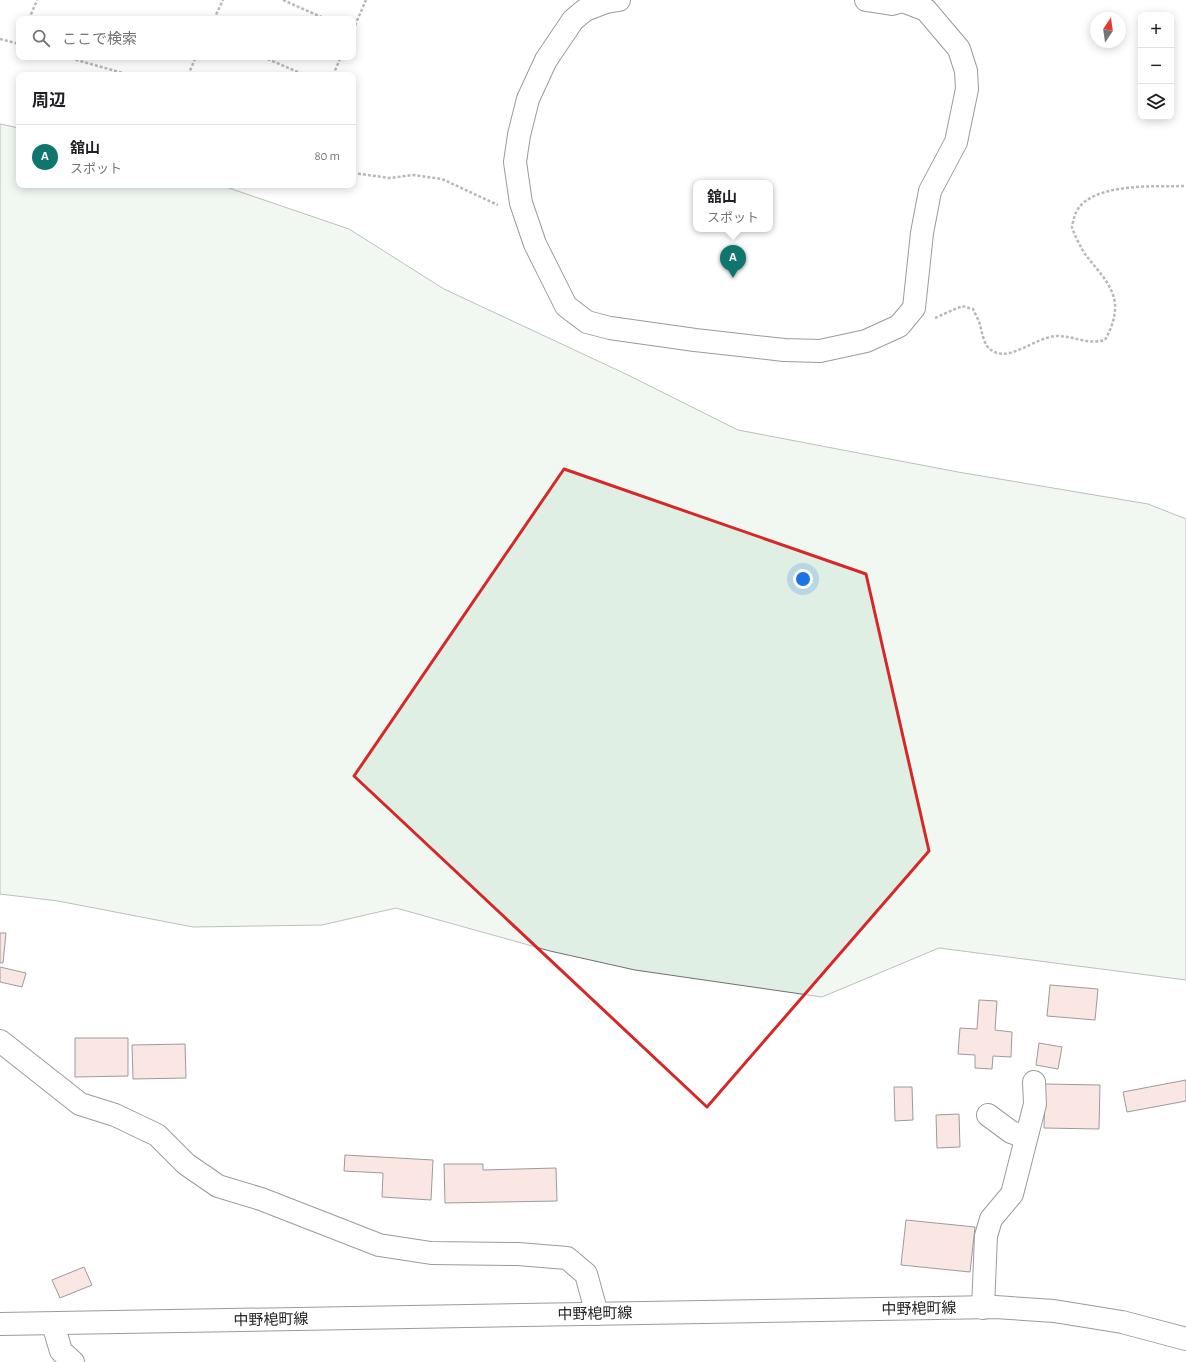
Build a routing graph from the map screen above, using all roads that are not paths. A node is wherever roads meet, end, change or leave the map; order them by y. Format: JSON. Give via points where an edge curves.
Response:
{"nodes":[{"id":1,"x":619,"y":0,"type":"edge"},
{"id":2,"x":866,"y":0,"type":"edge"},
{"id":3,"x":903,"y":0,"type":"edge"},
{"id":4,"x":0,"y":1041,"type":"edge"},
{"id":5,"x":1034,"y":1082,"type":"dead end"},
{"id":6,"x":988,"y":1115,"type":"dead end"},
{"id":7,"x":1026,"y":1137,"type":"junction"},
{"id":8,"x":983,"y":1308,"type":"junction"},
{"id":9,"x":597,"y":1314,"type":"junction"},
{"id":10,"x":0,"y":1324,"type":"edge"},
{"id":11,"x":53,"y":1324,"type":"junction"},
{"id":12,"x":1186,"y":1339,"type":"edge"},
{"id":13,"x":73,"y":1362,"type":"edge"}],
"edges":[{"from":1,"to":3,"type":"street","via":[[585,10],[573,20],[546,60],[528,99],[515,162],[521,203],[535,244],[566,306],[587,322],[610,328],[784,350],[820,351],[866,341],[899,326],[914,308],[922,233],[930,191],[956,142],[967,89],[966,71],[959,49],[926,10]]},
{"from":2,"to":3,"type":"street","via":[[892,4]]},
{"from":4,"to":9,"type":"street","via":[[80,1104],[115,1115],[157,1135],[186,1164],[218,1186],[261,1199],[379,1245],[431,1252],[567,1258],[586,1274]]},
{"from":5,"to":7,"type":"street","via":[[1035,1104]]},
{"from":6,"to":7,"type":"street","via":[[1011,1132]]},
{"from":7,"to":8,"type":"street","via":[[1012,1194],[991,1219],[986,1236]]},
{"from":8,"to":9,"type":"street","name":"中野梍町線"},
{"from":8,"to":12,"type":"street","name":"中野梍町線","via":[[1054,1311],[1122,1322]]},
{"from":9,"to":11,"type":"street","name":"中野梍町線"},
{"from":10,"to":11,"type":"street","name":"中野梍町線"},
{"from":11,"to":13,"type":"street","via":[[61,1351]]}]}
